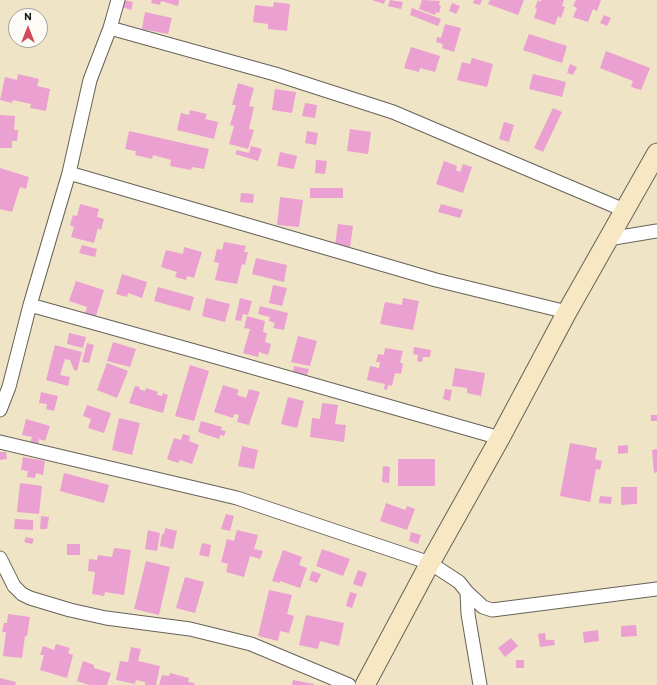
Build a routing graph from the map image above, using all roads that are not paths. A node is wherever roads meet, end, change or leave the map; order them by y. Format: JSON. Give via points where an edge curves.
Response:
{"nodes":[{"id":1,"x":118,"y":0,"type":"edge"},
{"id":2,"x":110,"y":28,"type":"junction"},
{"id":3,"x":657,"y":153,"type":"edge"},
{"id":4,"x":69,"y":173,"type":"junction"},
{"id":5,"x":624,"y":210,"type":"junction"},
{"id":6,"x":657,"y":231,"type":"edge"},
{"id":7,"x":608,"y":239,"type":"junction"},
{"id":8,"x":30,"y":305,"type":"junction"},
{"id":9,"x":567,"y":312,"type":"junction"},
{"id":10,"x":0,"y":410,"type":"edge"},
{"id":11,"x":500,"y":438,"type":"junction"},
{"id":12,"x":0,"y":442,"type":"edge"},
{"id":13,"x":0,"y":558,"type":"edge"},
{"id":14,"x":430,"y":563,"type":"junction"},
{"id":15,"x":657,"y":589,"type":"edge"},
{"id":16,"x":466,"y":592,"type":"junction"},
{"id":17,"x":349,"y":685,"type":"edge"},
{"id":18,"x":365,"y":685,"type":"edge"},
{"id":19,"x":480,"y":685,"type":"edge"}],
"edges":[{"from":1,"to":2,"type":"street"},
{"from":2,"to":4,"type":"street","via":[[90,80]]},
{"from":2,"to":5,"type":"street","via":[[275,74],[394,112]]},
{"from":3,"to":5,"type":"street"},
{"from":4,"to":8,"type":"street"},
{"from":4,"to":9,"type":"street","via":[[436,280]]},
{"from":5,"to":7,"type":"street"},
{"from":6,"to":7,"type":"street"},
{"from":7,"to":9,"type":"street"},
{"from":8,"to":10,"type":"street","via":[[9,387]]},
{"from":8,"to":11,"type":"street"},
{"from":9,"to":11,"type":"street"},
{"from":11,"to":14,"type":"street"},
{"from":12,"to":14,"type":"street","via":[[237,498]]},
{"from":13,"to":17,"type":"street","via":[[14,586],[30,598],[106,618],[190,629],[251,644]]},
{"from":14,"to":16,"type":"street","via":[[459,582]]},
{"from":14,"to":18,"type":"street"},
{"from":15,"to":16,"type":"street","via":[[492,610],[483,607]]},
{"from":16,"to":19,"type":"street"}]}
